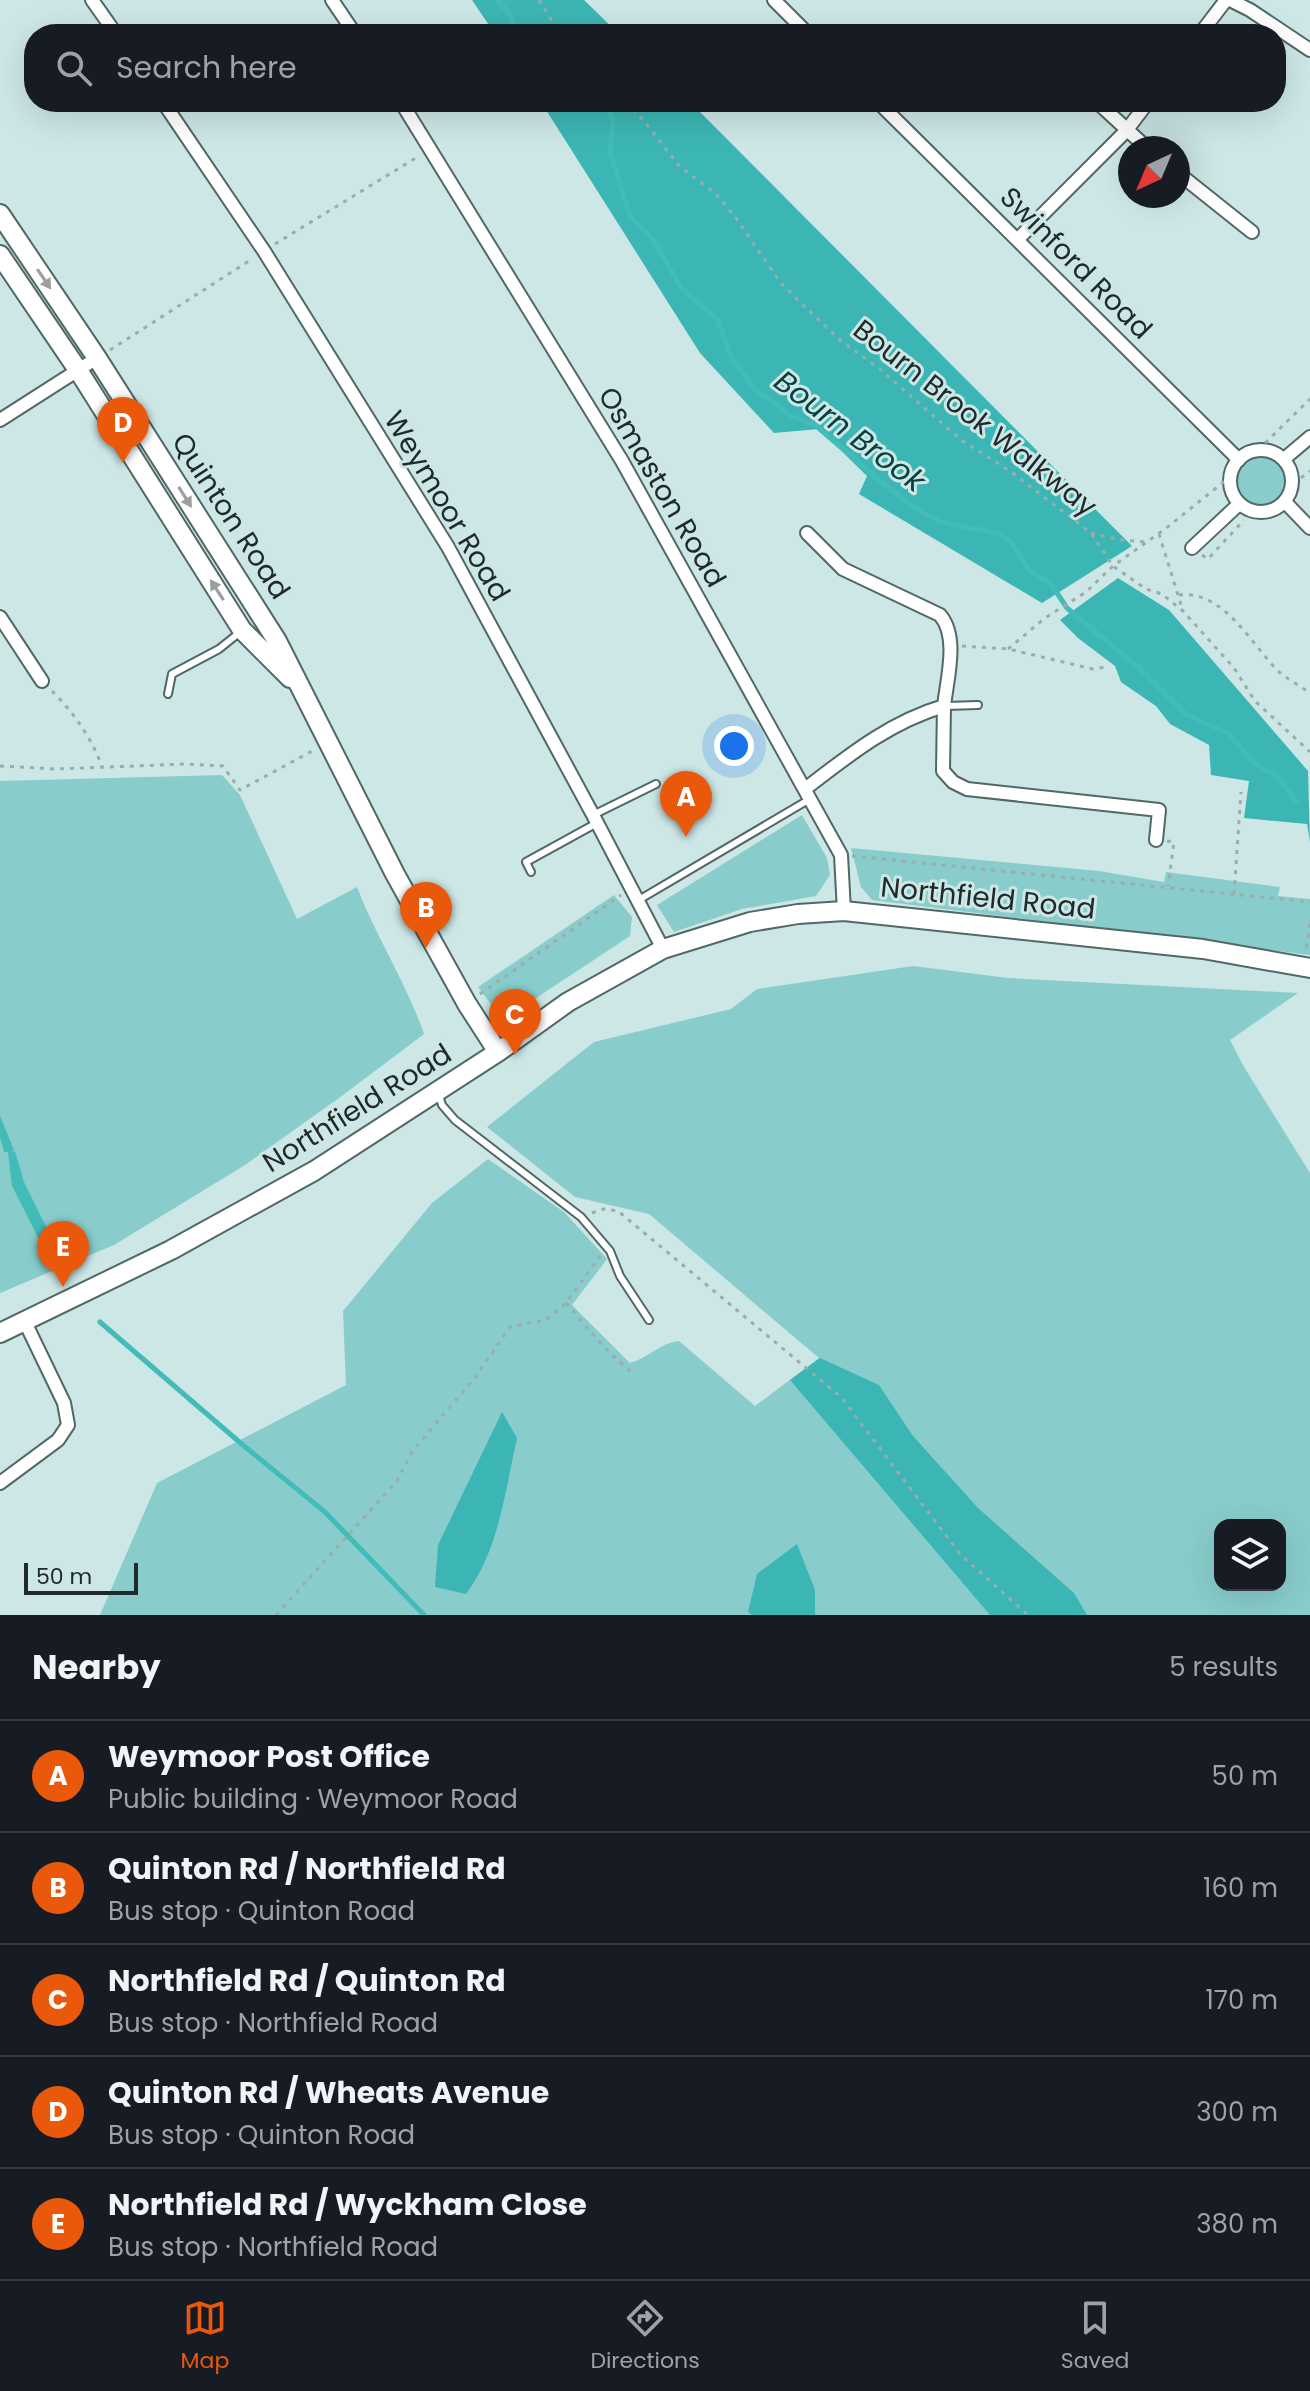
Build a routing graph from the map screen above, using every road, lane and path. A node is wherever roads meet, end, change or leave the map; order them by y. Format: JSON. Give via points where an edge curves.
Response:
{"nodes":[{"id":1,"x":92,"y":0,"type":"edge"},
{"id":2,"x":332,"y":0,"type":"edge"},
{"id":3,"x":539,"y":0,"type":"edge"},
{"id":4,"x":774,"y":0,"type":"edge"},
{"id":5,"x":1228,"y":0,"type":"edge"},
{"id":6,"x":109,"y":24,"type":"edge"},
{"id":7,"x":348,"y":24,"type":"edge"},
{"id":8,"x":554,"y":24,"type":"edge"},
{"id":9,"x":798,"y":24,"type":"edge"},
{"id":10,"x":1208,"y":24,"type":"edge"},
{"id":11,"x":1271,"y":24,"type":"edge"},
{"id":12,"x":1286,"y":34,"type":"edge"},
{"id":13,"x":1310,"y":50,"type":"edge"},
{"id":14,"x":170,"y":112,"type":"edge"},
{"id":15,"x":407,"y":112,"type":"edge"},
{"id":16,"x":636,"y":112,"type":"edge"},
{"id":17,"x":888,"y":112,"type":"edge"},
{"id":18,"x":1107,"y":112,"type":"edge"},
{"id":19,"x":1140,"y":112,"type":"edge"},
{"id":20,"x":1126,"y":131,"type":"junction"},
{"id":21,"x":1132,"y":136,"type":"edge"},
{"id":22,"x":1190,"y":183,"type":"edge"},
{"id":23,"x":0,"y":214,"type":"edge"},
{"id":24,"x":1252,"y":232,"type":"dead end"},
{"id":25,"x":1018,"y":239,"type":"junction"},
{"id":26,"x":0,"y":255,"type":"edge"},
{"id":27,"x":97,"y":358,"type":"junction"},
{"id":28,"x":78,"y":370,"type":"junction"},
{"id":29,"x":1310,"y":399,"type":"edge"},
{"id":30,"x":0,"y":420,"type":"edge"},
{"id":31,"x":1310,"y":437,"type":"edge"},
{"id":32,"x":1258,"y":450,"type":"junction"},
{"id":33,"x":1284,"y":459,"type":"junction"},
{"id":34,"x":1239,"y":460,"type":"junction"},
{"id":35,"x":1310,"y":471,"type":"edge"},
{"id":36,"x":1231,"y":476,"type":"junction"},
{"id":37,"x":1293,"y":484,"type":"junction"},
{"id":38,"x":1285,"y":502,"type":"junction"},
{"id":39,"x":1239,"y":504,"type":"junction"},
{"id":40,"x":1252,"y":511,"type":"junction"},
{"id":41,"x":1310,"y":528,"type":"edge"},
{"id":42,"x":807,"y":533,"type":"dead end"},
{"id":43,"x":1091,"y":533,"type":"junction"},
{"id":44,"x":1159,"y":533,"type":"junction"},
{"id":45,"x":1146,"y":542,"type":"junction"},
{"id":46,"x":1192,"y":548,"type":"dead end"},
{"id":47,"x":1208,"y":559,"type":"dead end"},
{"id":48,"x":1113,"y":566,"type":"junction"},
{"id":49,"x":1179,"y":595,"type":"junction"},
{"id":50,"x":1183,"y":611,"type":"junction"},
{"id":51,"x":0,"y":617,"type":"edge"},
{"id":52,"x":242,"y":630,"type":"junction"},
{"id":53,"x":950,"y":646,"type":"junction"},
{"id":54,"x":1008,"y":649,"type":"junction"},
{"id":55,"x":1105,"y":667,"type":"dead end"},
{"id":56,"x":42,"y":681,"type":"joint"},
{"id":57,"x":303,"y":691,"type":"junction"},
{"id":58,"x":1310,"y":693,"type":"edge"},
{"id":59,"x":168,"y":694,"type":"dead end"},
{"id":60,"x":978,"y":705,"type":"dead end"},
{"id":61,"x":944,"y":706,"type":"junction"},
{"id":62,"x":328,"y":742,"type":"junction"},
{"id":63,"x":1310,"y":752,"type":"edge"},
{"id":64,"x":0,"y":766,"type":"edge"},
{"id":65,"x":102,"y":767,"type":"junction"},
{"id":66,"x":656,"y":784,"type":"dead end"},
{"id":67,"x":1241,"y":792,"type":"dead end"},
{"id":68,"x":807,"y":794,"type":"junction"},
{"id":69,"x":595,"y":819,"type":"junction"},
{"id":70,"x":1156,"y":840,"type":"joint"},
{"id":71,"x":841,"y":855,"type":"junction"},
{"id":72,"x":531,"y":872,"type":"dead end"},
{"id":73,"x":1168,"y":886,"type":"junction"},
{"id":74,"x":630,"y":889,"type":"junction"},
{"id":75,"x":1234,"y":894,"type":"junction"},
{"id":76,"x":637,"y":901,"type":"junction"},
{"id":77,"x":1310,"y":902,"type":"edge"},
{"id":78,"x":844,"y":911,"type":"junction"},
{"id":79,"x":1310,"y":924,"type":"edge"},
{"id":80,"x":663,"y":949,"type":"junction"},
{"id":81,"x":1310,"y":949,"type":"edge"},
{"id":82,"x":1310,"y":968,"type":"edge"},
{"id":83,"x":467,"y":1004,"type":"junction"},
{"id":84,"x":498,"y":1052,"type":"junction"},
{"id":85,"x":438,"y":1091,"type":"junction"},
{"id":86,"x":581,"y":1217,"type":"junction"},
{"id":87,"x":602,"y":1253,"type":"dead end"},
{"id":88,"x":566,"y":1303,"type":"junction"},
{"id":89,"x":649,"y":1320,"type":"dead end"},
{"id":90,"x":25,"y":1322,"type":"junction"},
{"id":91,"x":0,"y":1333,"type":"edge"},
{"id":92,"x":635,"y":1376,"type":"dead end"},
{"id":93,"x":0,"y":1483,"type":"edge"},
{"id":94,"x":276,"y":1615,"type":"edge"},
{"id":95,"x":1028,"y":1615,"type":"edge"}],
"edges":[{"from":1,"to":6,"type":"street"},
{"from":2,"to":7,"type":"street"},
{"from":3,"to":8,"type":"path"},
{"from":4,"to":9,"type":"street"},
{"from":5,"to":10,"type":"street"},
{"from":5,"to":11,"type":"street"},
{"from":12,"to":13,"type":"street"},
{"from":14,"to":69,"type":"street","name":"Weymoor Road","via":[[264,251],[448,547]]},
{"from":15,"to":68,"type":"street","name":"Osmaston Road","via":[[622,461]]},
{"from":16,"to":43,"type":"path","name":"Bourn Brook Walkway","via":[[680,167],[729,209],[780,282],[840,340],[961,440]]},
{"from":17,"to":25,"type":"street","name":"Swinford Road"},
{"from":18,"to":20,"type":"street"},
{"from":19,"to":20,"type":"street"},
{"from":20,"to":21,"type":"street"},
{"from":20,"to":25,"type":"street"},
{"from":22,"to":24,"type":"street"},
{"from":23,"to":27,"type":"street","name":"Quinton Road","one_way":true},
{"from":25,"to":34,"type":"street","name":"Swinford Road"},
{"from":26,"to":28,"type":"street","name":"Quinton Road"},
{"from":27,"to":28,"type":"street"},
{"from":27,"to":57,"type":"street","name":"Quinton Road","one_way":true,"via":[[277,641]]},
{"from":28,"to":30,"type":"street"},
{"from":52,"to":28,"type":"street","name":"Quinton Road","one_way":true},
{"from":29,"to":32,"type":"path"},
{"from":31,"to":33,"type":"street"},
{"from":32,"to":33,"type":"street"},
{"from":32,"to":34,"type":"street"},
{"from":33,"to":37,"type":"street"},
{"from":34,"to":36,"type":"street"},
{"from":35,"to":37,"type":"path"},
{"from":36,"to":39,"type":"street"},
{"from":36,"to":44,"type":"path"},
{"from":37,"to":38,"type":"street"},
{"from":38,"to":40,"type":"street","via":[[1268,512]]},
{"from":38,"to":41,"type":"street"},
{"from":39,"to":40,"type":"street"},
{"from":39,"to":46,"type":"street"},
{"from":40,"to":47,"type":"path"},
{"from":42,"to":53,"type":"street","via":[[843,569],[940,615],[948,625]]},
{"from":43,"to":45,"type":"path"},
{"from":43,"to":48,"type":"path","name":"Bourn Brook Walkway"},
{"from":44,"to":45,"type":"path"},
{"from":44,"to":49,"type":"path"},
{"from":45,"to":48,"type":"path"},
{"from":48,"to":50,"type":"path","name":"Bourn Brook Walkway"},
{"from":48,"to":54,"type":"path"},
{"from":49,"to":50,"type":"path"},
{"from":49,"to":58,"type":"path","via":[[1214,604],[1279,671]]},
{"from":50,"to":63,"type":"path","name":"Bourn Brook Walkway","via":[[1234,668],[1255,701]]},
{"from":51,"to":56,"type":"street"},
{"from":52,"to":57,"type":"street","name":"Quinton Road"},
{"from":52,"to":59,"type":"lane","via":[[172,674]]},
{"from":53,"to":54,"type":"path"},
{"from":53,"to":61,"type":"street"},
{"from":54,"to":55,"type":"path","via":[[1093,669]]},
{"from":56,"to":65,"type":"path","via":[[82,728]]},
{"from":57,"to":62,"type":"street","name":"Quinton Road"},
{"from":60,"to":61,"type":"lane"},
{"from":61,"to":68,"type":"street","via":[[914,715],[863,744]]},
{"from":61,"to":70,"type":"street","via":[[943,771],[953,782],[967,789],[1159,810]]},
{"from":62,"to":65,"type":"path","via":[[240,790],[223,766]]},
{"from":62,"to":83,"type":"street","name":"Quinton Road"},
{"from":64,"to":65,"type":"path"},
{"from":66,"to":69,"type":"lane"},
{"from":67,"to":75,"type":"path"},
{"from":68,"to":71,"type":"street","name":"Osmaston Road"},
{"from":68,"to":76,"type":"lane"},
{"from":69,"to":72,"type":"lane","via":[[526,862]]},
{"from":69,"to":74,"type":"street","name":"Weymoor Road"},
{"from":70,"to":73,"type":"path","via":[[1174,842]]},
{"from":71,"to":73,"type":"path"},
{"from":71,"to":78,"type":"street","name":"Osmaston Road"},
{"from":73,"to":75,"type":"path"},
{"from":74,"to":76,"type":"street","name":"Weymoor Road"},
{"from":74,"to":83,"type":"path"},
{"from":75,"to":77,"type":"path"},
{"from":76,"to":80,"type":"street","name":"Weymoor Road"},
{"from":78,"to":80,"type":"street","name":"Northfield Road","via":[[750,922]]},
{"from":78,"to":82,"type":"street","name":"Northfield Road","via":[[1203,949]]},
{"from":79,"to":81,"type":"path"},
{"from":80,"to":84,"type":"street","name":"Northfield Road","via":[[568,1002]]},
{"from":83,"to":84,"type":"street","name":"Quinton Road"},
{"from":84,"to":85,"type":"street","name":"Northfield Road"},
{"from":85,"to":86,"type":"lane","via":[[455,1120]]},
{"from":85,"to":90,"type":"street","name":"Northfield Road","via":[[301,1178]]},
{"from":86,"to":89,"type":"lane","via":[[610,1251]]},
{"from":86,"to":95,"type":"path","via":[[603,1209],[618,1211],[841,1397],[960,1554]]},
{"from":87,"to":88,"type":"path"},
{"from":88,"to":92,"type":"path"},
{"from":88,"to":94,"type":"path","via":[[546,1320],[510,1327],[413,1450],[397,1481]]},
{"from":90,"to":91,"type":"street","name":"Northfield Road"},
{"from":90,"to":93,"type":"street","via":[[64,1403],[68,1425],[58,1440]]}]}
